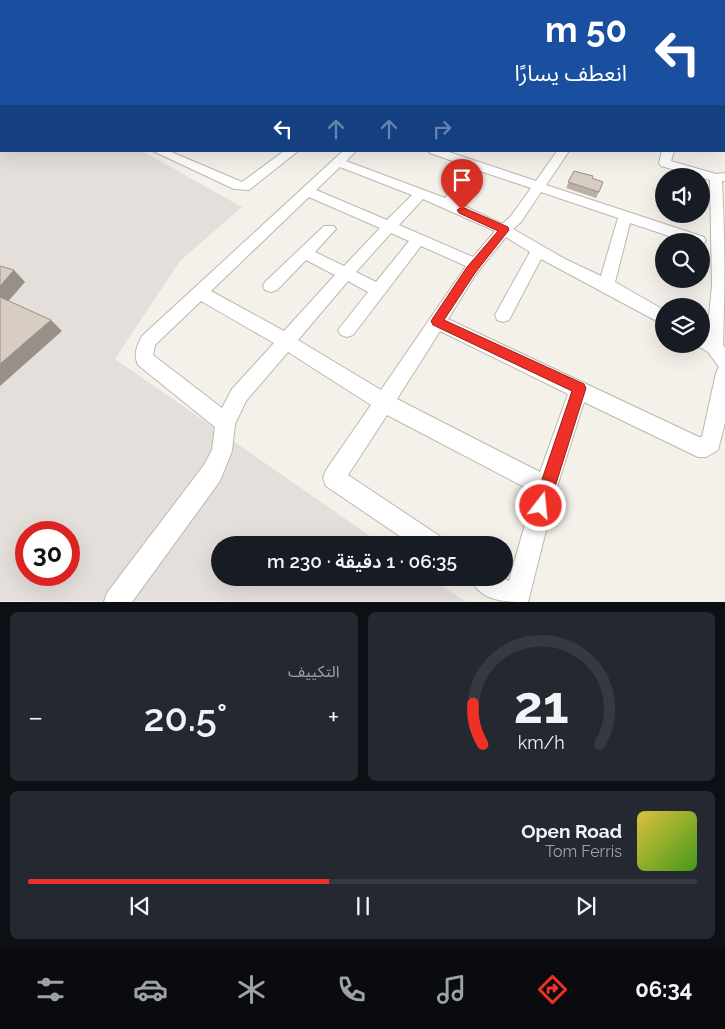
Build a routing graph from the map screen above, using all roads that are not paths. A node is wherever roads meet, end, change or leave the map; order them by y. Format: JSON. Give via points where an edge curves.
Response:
{"nodes":[{"id":1,"x":161,"y":152,"type":"edge"},
{"id":2,"x":191,"y":152,"type":"edge"},
{"id":3,"x":291,"y":152,"type":"edge"},
{"id":4,"x":349,"y":152,"type":"edge"},
{"id":5,"x":437,"y":152,"type":"edge"},
{"id":6,"x":562,"y":152,"type":"edge"},
{"id":7,"x":668,"y":152,"type":"edge"},
{"id":8,"x":179,"y":160,"type":"junction"},
{"id":9,"x":338,"y":162,"type":"junction"},
{"id":10,"x":477,"y":166,"type":"junction"},
{"id":11,"x":721,"y":178,"type":"edge"},
{"id":12,"x":538,"y":187,"type":"junction"},
{"id":13,"x":306,"y":191,"type":"junction"},
{"id":14,"x":420,"y":194,"type":"junction"},
{"id":15,"x":448,"y":204,"type":"junction"},
{"id":16,"x":625,"y":216,"type":"junction"},
{"id":17,"x":389,"y":226,"type":"junction"},
{"id":18,"x":329,"y":229,"type":"dead end"},
{"id":19,"x":504,"y":230,"type":"junction"},
{"id":20,"x":674,"y":233,"type":"edge"},
{"id":21,"x":419,"y":239,"type":"junction"},
{"id":22,"x":710,"y":245,"type":"edge"},
{"id":23,"x":722,"y":249,"type":"edge"},
{"id":24,"x":538,"y":251,"type":"junction"},
{"id":25,"x":305,"y":253,"type":"junction"},
{"id":26,"x":476,"y":264,"type":"junction"},
{"id":27,"x":345,"y":274,"type":"junction"},
{"id":28,"x":271,"y":286,"type":"dead end"},
{"id":29,"x":606,"y":286,"type":"junction"},
{"id":30,"x":379,"y":290,"type":"junction"},
{"id":31,"x":199,"y":292,"type":"junction"},
{"id":32,"x":655,"y":313,"type":"edge"},
{"id":33,"x":503,"y":315,"type":"dead end"},
{"id":34,"x":437,"y":321,"type":"junction"},
{"id":35,"x":347,"y":330,"type":"dead end"},
{"id":36,"x":286,"y":341,"type":"junction"},
{"id":37,"x":713,"y":349,"type":"edge"},
{"id":38,"x":725,"y":373,"type":"edge"},
{"id":39,"x":579,"y":388,"type":"junction"},
{"id":40,"x":384,"y":403,"type":"junction"},
{"id":41,"x":225,"y":423,"type":"junction"},
{"id":42,"x":546,"y":487,"type":"junction"},
{"id":43,"x":420,"y":536,"type":"edge"},
{"id":44,"x":494,"y":586,"type":"edge"},
{"id":45,"x":116,"y":602,"type":"edge"}],
"edges":[{"from":1,"to":8,"type":"street"},
{"from":2,"to":8,"type":"street"},
{"from":3,"to":8,"type":"street","via":[[244,187]]},
{"from":4,"to":9,"type":"street"},
{"from":5,"to":10,"type":"street"},
{"from":6,"to":12,"type":"street"},
{"from":7,"to":11,"type":"street","via":[[664,163]]},
{"from":9,"to":13,"type":"street"},
{"from":9,"to":14,"type":"street"},
{"from":10,"to":12,"type":"street"},
{"from":10,"to":15,"type":"street"},
{"from":11,"to":23,"type":"street"},
{"from":12,"to":16,"type":"street"},
{"from":12,"to":19,"type":"street","via":[[516,219]]},
{"from":13,"to":17,"type":"street"},
{"from":13,"to":31,"type":"street"},
{"from":14,"to":15,"type":"street"},
{"from":14,"to":17,"type":"street"},
{"from":15,"to":19,"type":"street"},
{"from":16,"to":20,"type":"street"},
{"from":16,"to":29,"type":"street"},
{"from":17,"to":21,"type":"street"},
{"from":17,"to":27,"type":"street"},
{"from":18,"to":25,"type":"street"},
{"from":19,"to":24,"type":"street"},
{"from":19,"to":26,"type":"street"},
{"from":21,"to":26,"type":"street"},
{"from":21,"to":30,"type":"street"},
{"from":22,"to":23,"type":"street"},
{"from":23,"to":37,"type":"street"},
{"from":24,"to":29,"type":"street"},
{"from":24,"to":33,"type":"street"},
{"from":25,"to":27,"type":"street"},
{"from":25,"to":28,"type":"street"},
{"from":26,"to":34,"type":"street"},
{"from":27,"to":30,"type":"street"},
{"from":27,"to":36,"type":"street"},
{"from":29,"to":32,"type":"street"},
{"from":30,"to":35,"type":"street"},
{"from":31,"to":36,"type":"street"},
{"from":31,"to":41,"type":"street","via":[[148,341],[144,359]]},
{"from":34,"to":39,"type":"street"},
{"from":34,"to":40,"type":"street"},
{"from":36,"to":40,"type":"street"},
{"from":36,"to":41,"type":"street","via":[[239,395]]},
{"from":38,"to":39,"type":"street","via":[[711,443],[706,447],[698,447]]},
{"from":39,"to":42,"type":"street"},
{"from":40,"to":42,"type":"street"},
{"from":40,"to":43,"type":"street","via":[[334,478]]},
{"from":41,"to":45,"type":"street","via":[[222,451],[212,473]]},
{"from":42,"to":44,"type":"street","via":[[516,601]]}]}
